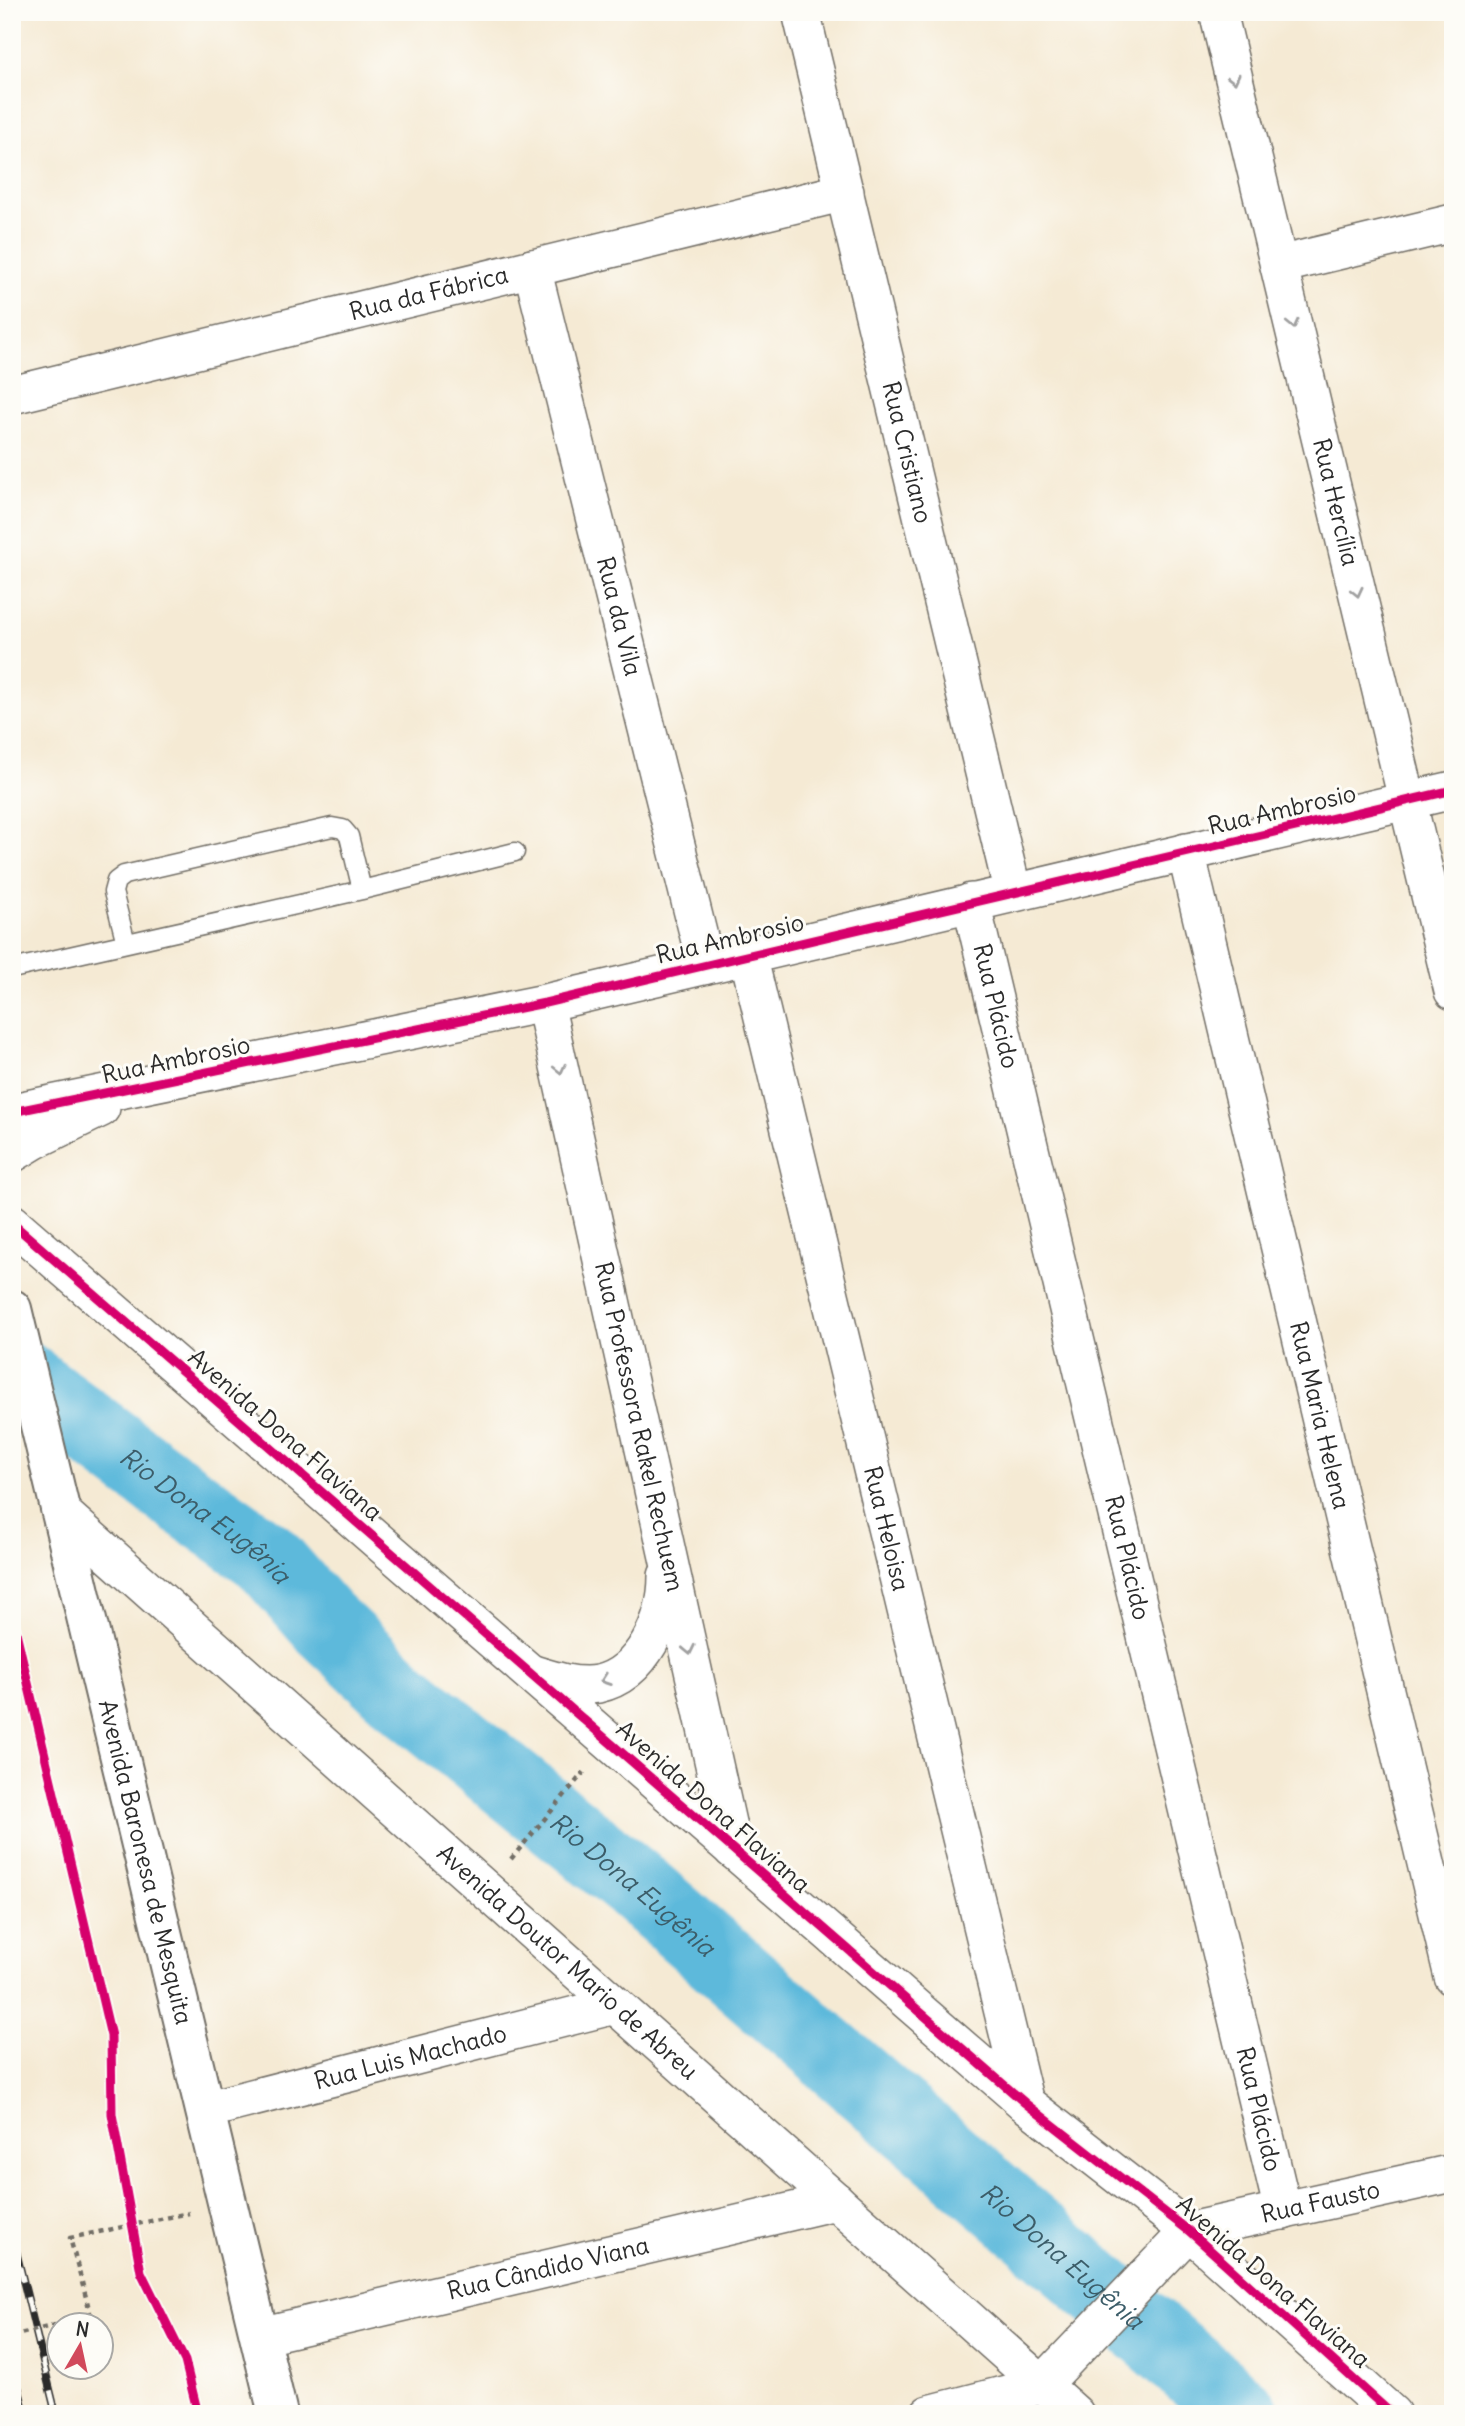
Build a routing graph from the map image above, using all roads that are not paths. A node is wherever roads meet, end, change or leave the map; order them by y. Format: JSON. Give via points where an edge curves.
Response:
{"nodes":[{"id":1,"x":802,"y":12,"type":"edge"},
{"id":2,"x":1218,"y":12,"type":"edge"},
{"id":3,"x":845,"y":192,"type":"junction"},
{"id":4,"x":1453,"y":223,"type":"edge"},
{"id":5,"x":1279,"y":265,"type":"junction"},
{"id":6,"x":532,"y":268,"type":"junction"},
{"id":7,"x":12,"y":395,"type":"edge"},
{"id":8,"x":1453,"y":790,"type":"edge"},
{"id":9,"x":1407,"y":801,"type":"junction"},
{"id":10,"x":515,"y":852,"type":"dead end"},
{"id":11,"x":1186,"y":852,"type":"junction"},
{"id":12,"x":362,"y":890,"type":"junction"},
{"id":13,"x":1013,"y":893,"type":"junction"},
{"id":14,"x":971,"y":902,"type":"junction"},
{"id":15,"x":126,"y":943,"type":"junction"},
{"id":16,"x":748,"y":955,"type":"junction"},
{"id":17,"x":706,"y":965,"type":"junction"},
{"id":18,"x":12,"y":969,"type":"edge"},
{"id":19,"x":1453,"y":991,"type":"edge"},
{"id":20,"x":545,"y":1003,"type":"junction"},
{"id":21,"x":124,"y":1090,"type":"junction"},
{"id":22,"x":12,"y":1112,"type":"edge"},
{"id":23,"x":12,"y":1154,"type":"edge"},
{"id":24,"x":12,"y":1223,"type":"edge"},
{"id":25,"x":12,"y":1309,"type":"edge"},
{"id":26,"x":60,"y":1511,"type":"junction"},
{"id":27,"x":665,"y":1540,"type":"junction"},
{"id":28,"x":530,"y":1674,"type":"junction"},
{"id":29,"x":733,"y":1850,"type":"junction"},
{"id":30,"x":1453,"y":1978,"type":"edge"},
{"id":31,"x":615,"y":2005,"type":"junction"},
{"id":32,"x":1025,"y":2103,"type":"junction"},
{"id":33,"x":205,"y":2110,"type":"junction"},
{"id":34,"x":1453,"y":2173,"type":"edge"},
{"id":35,"x":836,"y":2202,"type":"junction"},
{"id":36,"x":1283,"y":2211,"type":"junction"},
{"id":37,"x":1188,"y":2231,"type":"junction"},
{"id":38,"x":260,"y":2336,"type":"junction"},
{"id":39,"x":1042,"y":2385,"type":"junction"},
{"id":40,"x":278,"y":2414,"type":"edge"},
{"id":41,"x":929,"y":2414,"type":"edge"},
{"id":42,"x":1074,"y":2414,"type":"edge"},
{"id":43,"x":1392,"y":2414,"type":"edge"}],
"edges":[{"from":1,"to":3,"type":"street","name":"Rua Cristiano"},
{"from":2,"to":5,"type":"street","name":"Rua Hercília","one_way":true},
{"from":3,"to":6,"type":"street","name":"Rua da Fábrica"},
{"from":3,"to":13,"type":"street","name":"Rua Cristiano"},
{"from":4,"to":5,"type":"street"},
{"from":5,"to":9,"type":"street","name":"Rua Hercília","one_way":true},
{"from":6,"to":7,"type":"street","name":"Rua da Fábrica"},
{"from":6,"to":17,"type":"street","name":"Rua da Vila"},
{"from":8,"to":9,"type":"street","name":"Rua Ambrosio"},
{"from":9,"to":11,"type":"street","name":"Rua Ambrosio"},
{"from":9,"to":19,"type":"street","name":"Rua Hercília"},
{"from":10,"to":12,"type":"lane"},
{"from":11,"to":13,"type":"street","name":"Rua Ambrosio"},
{"from":11,"to":30,"type":"street","name":"Rua Maria Helena"},
{"from":12,"to":15,"type":"lane"},
{"from":12,"to":15,"type":"lane","via":[[349,836],[332,827],[124,875],[113,892]]},
{"from":13,"to":14,"type":"street","name":"Rua Ambrosio"},
{"from":14,"to":16,"type":"street","name":"Rua Ambrosio"},
{"from":14,"to":36,"type":"street","name":"Rua Plácido"},
{"from":15,"to":18,"type":"lane"},
{"from":16,"to":17,"type":"street","name":"Rua Ambrosio"},
{"from":16,"to":32,"type":"street","name":"Rua Heloisa"},
{"from":17,"to":20,"type":"street","name":"Rua Ambrosio"},
{"from":20,"to":21,"type":"street","name":"Rua Ambrosio"},
{"from":20,"to":27,"type":"street","name":"Rua Professora Rakel Rechuem","one_way":true},
{"from":21,"to":22,"type":"street","name":"Rua Ambrosio"},
{"from":21,"to":23,"type":"street","name":"Rua Ambrosio","via":[[91,1114]]},
{"from":24,"to":28,"type":"street","name":"Avenida Dona Flaviana"},
{"from":25,"to":26,"type":"main road","name":"Avenida Baronesa de Mesquita"},
{"from":26,"to":31,"type":"street","name":"Avenida Doutor Mario de Abreu"},
{"from":26,"to":33,"type":"main road","name":"Avenida Baronesa de Mesquita"},
{"from":27,"to":28,"type":"street","one_way":true,"via":[[667,1581],[661,1614],[644,1654],[623,1674],[597,1684]]},
{"from":27,"to":29,"type":"street","name":"Rua Professora Rakel Rechuem","one_way":true},
{"from":28,"to":29,"type":"street","name":"Avenida Dona Flaviana"},
{"from":29,"to":32,"type":"street","name":"Avenida Dona Flaviana"},
{"from":31,"to":33,"type":"street","name":"Rua Luis Machado"},
{"from":31,"to":35,"type":"street","name":"Avenida Doutor Mario de Abreu"},
{"from":32,"to":37,"type":"street","name":"Avenida Dona Flaviana"},
{"from":33,"to":38,"type":"main road","name":"Avenida Baronesa de Mesquita"},
{"from":34,"to":36,"type":"street","name":"Rua Fausto"},
{"from":35,"to":38,"type":"street","name":"Rua Cândido Viana"},
{"from":35,"to":39,"type":"street","name":"Avenida Doutor Mario de Abreu"},
{"from":36,"to":37,"type":"street","name":"Rua Fausto"},
{"from":37,"to":39,"type":"street"},
{"from":37,"to":43,"type":"street","name":"Avenida Dona Flaviana"},
{"from":38,"to":40,"type":"main road","name":"Avenida Baronesa de Mesquita"},
{"from":39,"to":41,"type":"street"},
{"from":39,"to":42,"type":"street","name":"Avenida Doutor Mario de Abreu"}]}
